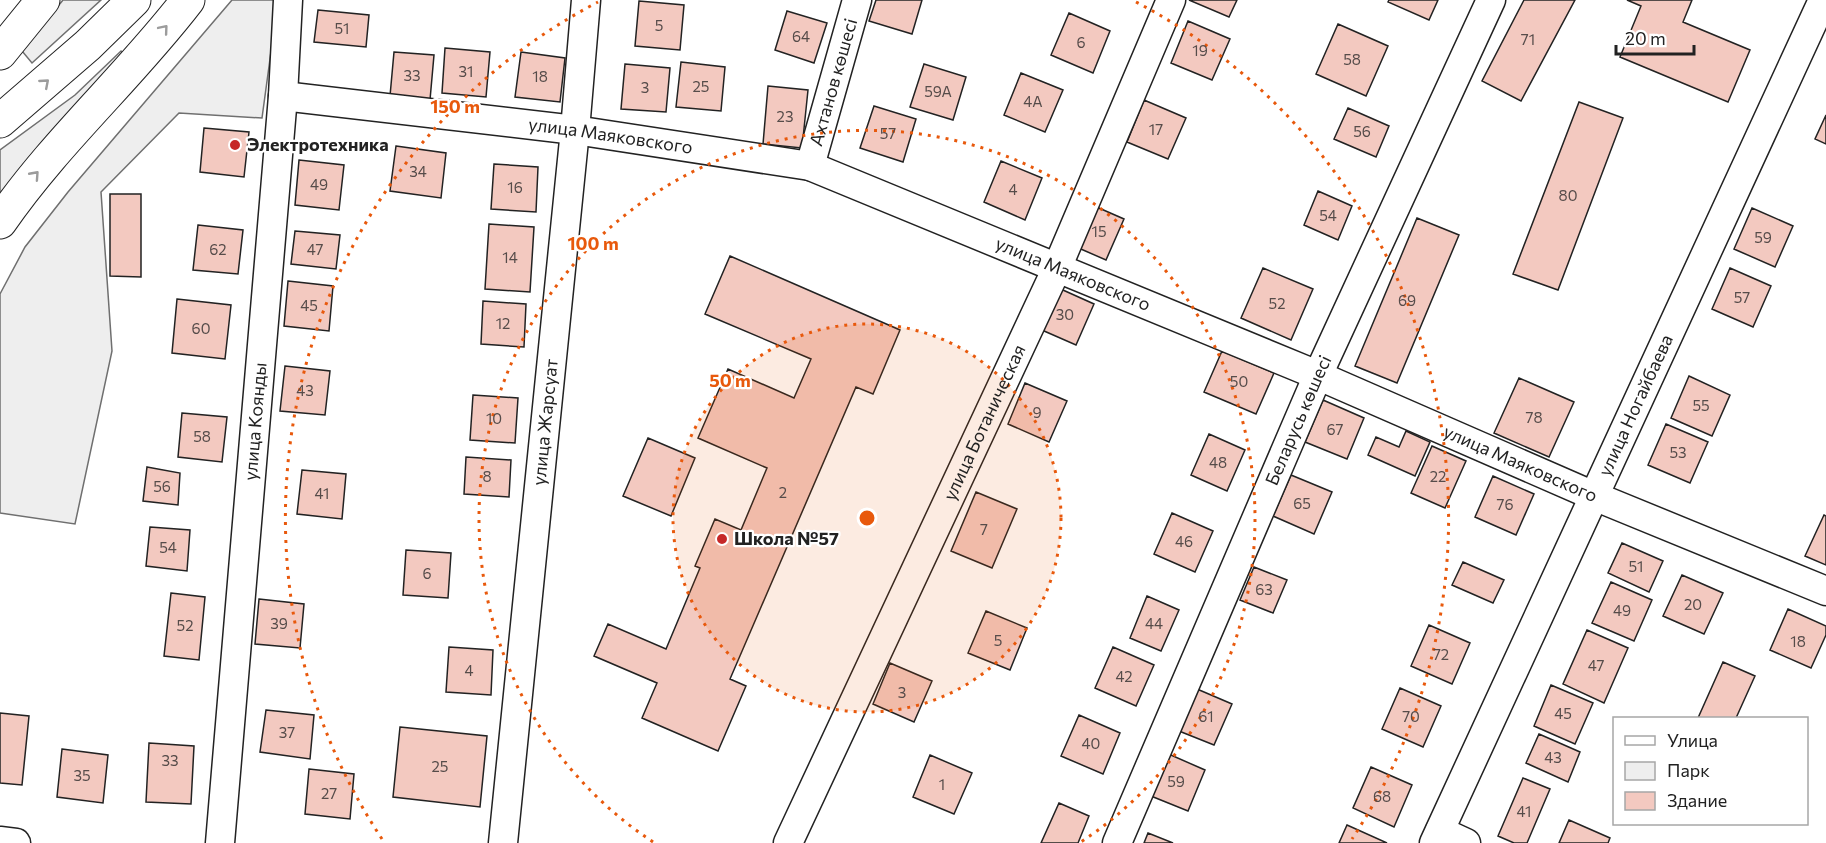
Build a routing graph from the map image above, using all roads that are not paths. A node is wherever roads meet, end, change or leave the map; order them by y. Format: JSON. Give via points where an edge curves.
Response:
{"nodes":[{"id":1,"x":43,"y":0,"type":"edge"},
{"id":2,"x":134,"y":0,"type":"edge"},
{"id":3,"x":188,"y":0,"type":"edge"},
{"id":4,"x":288,"y":0,"type":"edge"},
{"id":5,"x":586,"y":0,"type":"edge"},
{"id":6,"x":857,"y":0,"type":"edge"},
{"id":7,"x":1171,"y":0,"type":"edge"},
{"id":8,"x":1491,"y":0,"type":"edge"},
{"id":9,"x":1823,"y":0,"type":"edge"},
{"id":10,"x":0,"y":54,"type":"edge"},
{"id":11,"x":283,"y":96,"type":"junction"},
{"id":12,"x":0,"y":120,"type":"edge"},
{"id":13,"x":575,"y":130,"type":"junction"},
{"id":14,"x":810,"y":166,"type":"junction"},
{"id":15,"x":0,"y":222,"type":"edge"},
{"id":16,"x":1057,"y":268,"type":"junction"},
{"id":17,"x":1318,"y":375,"type":"junction"},
{"id":18,"x":1594,"y":495,"type":"junction"},
{"id":19,"x":1826,"y":591,"type":"edge"},
{"id":20,"x":1437,"y":837,"type":"edge"},
{"id":21,"x":0,"y":841,"type":"edge"},
{"id":22,"x":16,"y":843,"type":"edge"},
{"id":23,"x":220,"y":843,"type":"edge"},
{"id":24,"x":503,"y":843,"type":"edge"},
{"id":25,"x":788,"y":843,"type":"edge"},
{"id":26,"x":1117,"y":843,"type":"edge"},
{"id":27,"x":1466,"y":843,"type":"edge"}],
"edges":[{"from":1,"to":10,"type":"main road"},
{"from":12,"to":2,"type":"main road","one_way":true},
{"from":15,"to":3,"type":"main road","one_way":true,"via":[[21,192]]},
{"from":4,"to":11,"type":"street","name":"улица Коянды"},
{"from":5,"to":13,"type":"street","name":"улица Жарсуат"},
{"from":6,"to":14,"type":"street","name":"Ахтанов көшесі"},
{"from":7,"to":16,"type":"street","name":"улица Ботаническая"},
{"from":8,"to":17,"type":"street","name":"Беларусь көшесі"},
{"from":9,"to":18,"type":"street","name":"улица Ногайбаева"},
{"from":11,"to":13,"type":"street","name":"улица Маяковского"},
{"from":11,"to":23,"type":"street","name":"улица Коянды"},
{"from":13,"to":14,"type":"street","name":"улица Маяковского"},
{"from":13,"to":24,"type":"street","name":"улица Жарсуат"},
{"from":14,"to":16,"type":"street","name":"улица Маяковского"},
{"from":16,"to":17,"type":"street","name":"улица Маяковского"},
{"from":16,"to":25,"type":"street","name":"улица Ботаническая"},
{"from":17,"to":18,"type":"street","name":"улица Маяковского"},
{"from":17,"to":26,"type":"street","name":"Беларусь көшесі"},
{"from":18,"to":19,"type":"street","name":"улица Маяковского"},
{"from":18,"to":20,"type":"street","name":"улица Ногайбаева"},
{"from":20,"to":27,"type":"street"},
{"from":21,"to":22,"type":"street"}]}
